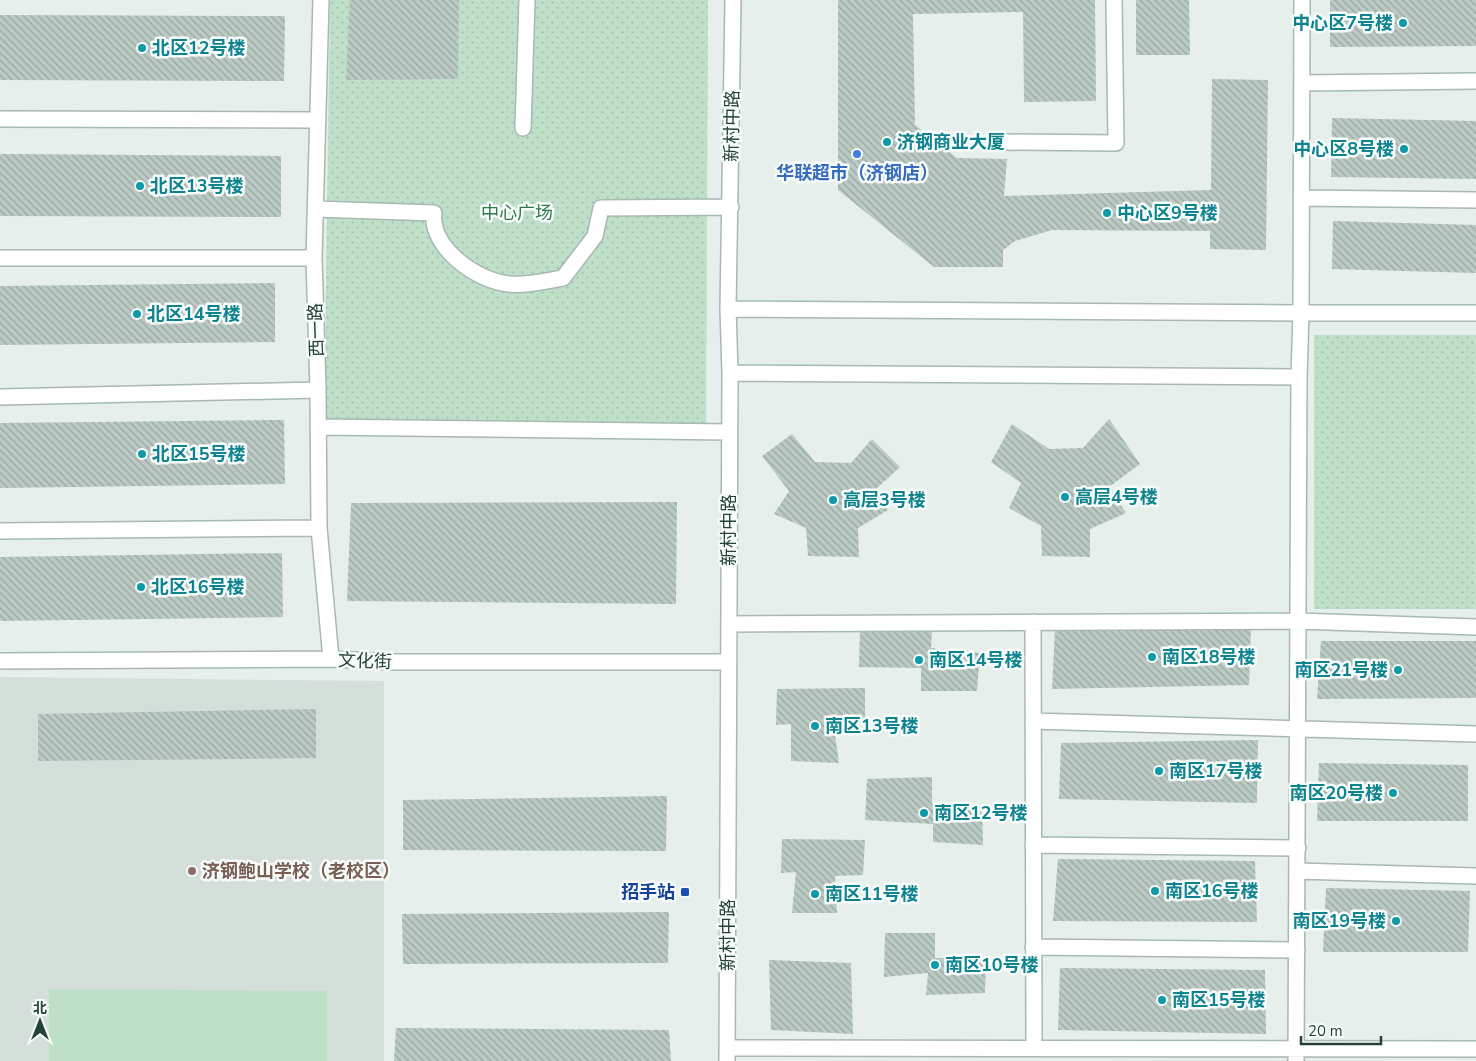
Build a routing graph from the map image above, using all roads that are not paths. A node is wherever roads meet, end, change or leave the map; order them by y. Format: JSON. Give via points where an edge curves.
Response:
{"nodes":[{"id":1,"x":321,"y":0,"type":"edge"},
{"id":2,"x":527,"y":0,"type":"edge"},
{"id":3,"x":733,"y":0,"type":"edge"},
{"id":4,"x":1114,"y":0,"type":"edge"},
{"id":5,"x":1302,"y":0,"type":"edge"},
{"id":6,"x":1476,"y":81,"type":"edge"},
{"id":7,"x":1302,"y":83,"type":"junction"},
{"id":8,"x":0,"y":119,"type":"edge"},
{"id":9,"x":318,"y":120,"type":"junction"},
{"id":10,"x":523,"y":128,"type":"dead end"},
{"id":11,"x":1003,"y":142,"type":"dead end"},
{"id":12,"x":1301,"y":198,"type":"junction"},
{"id":13,"x":1476,"y":200,"type":"edge"},
{"id":14,"x":731,"y":207,"type":"junction"},
{"id":15,"x":316,"y":209,"type":"junction"},
{"id":16,"x":0,"y":258,"type":"edge"},
{"id":17,"x":314,"y":258,"type":"junction"},
{"id":18,"x":728,"y":309,"type":"junction"},
{"id":19,"x":1301,"y":313,"type":"junction"},
{"id":20,"x":1476,"y":313,"type":"edge"},
{"id":21,"x":730,"y":373,"type":"junction"},
{"id":22,"x":1299,"y":377,"type":"junction"},
{"id":23,"x":318,"y":390,"type":"junction"},
{"id":24,"x":0,"y":397,"type":"edge"},
{"id":25,"x":318,"y":427,"type":"junction"},
{"id":26,"x":729,"y":432,"type":"junction"},
{"id":27,"x":319,"y":528,"type":"junction"},
{"id":28,"x":0,"y":531,"type":"edge"},
{"id":29,"x":1298,"y":621,"type":"junction"},
{"id":30,"x":1033,"y":622,"type":"junction"},
{"id":31,"x":729,"y":624,"type":"junction"},
{"id":32,"x":1476,"y":627,"type":"edge"},
{"id":33,"x":331,"y":659,"type":"junction"},
{"id":34,"x":0,"y":661,"type":"edge"},
{"id":35,"x":729,"y":662,"type":"junction"},
{"id":36,"x":1033,"y":721,"type":"junction"},
{"id":37,"x":1298,"y":729,"type":"junction"},
{"id":38,"x":1476,"y":734,"type":"edge"},
{"id":39,"x":1034,"y":845,"type":"junction"},
{"id":40,"x":1298,"y":848,"type":"junction"},
{"id":41,"x":1297,"y":871,"type":"junction"},
{"id":42,"x":1476,"y":876,"type":"edge"},
{"id":43,"x":1034,"y":947,"type":"junction"},
{"id":44,"x":1297,"y":950,"type":"junction"},
{"id":45,"x":1034,"y":1048,"type":"junction"},
{"id":46,"x":1476,"y":1049,"type":"edge"},
{"id":47,"x":728,"y":1054,"type":"edge"},
{"id":48,"x":1296,"y":1055,"type":"edge"}],
"edges":[{"from":1,"to":9,"type":"street","name":"西一路"},
{"from":2,"to":10,"type":"street"},
{"from":3,"to":14,"type":"street","name":"新村中路"},
{"from":4,"to":11,"type":"street","via":[[1116,143]]},
{"from":5,"to":7,"type":"street"},
{"from":6,"to":7,"type":"street"},
{"from":7,"to":12,"type":"street"},
{"from":8,"to":9,"type":"street"},
{"from":9,"to":15,"type":"street","name":"西一路"},
{"from":12,"to":13,"type":"street"},
{"from":12,"to":19,"type":"street"},
{"from":14,"to":15,"type":"street","via":[[601,208],[595,236],[563,278],[508,284],[478,275],[456,258],[440,238],[433,223],[434,213]]},
{"from":14,"to":18,"type":"street","name":"新村中路"},
{"from":15,"to":17,"type":"street","name":"西一路"},
{"from":16,"to":17,"type":"street"},
{"from":17,"to":23,"type":"street","name":"西一路"},
{"from":18,"to":19,"type":"street"},
{"from":18,"to":21,"type":"street","name":"新村中路"},
{"from":19,"to":20,"type":"street"},
{"from":19,"to":22,"type":"street"},
{"from":21,"to":22,"type":"street"},
{"from":21,"to":26,"type":"street","name":"新村中路"},
{"from":22,"to":29,"type":"street"},
{"from":23,"to":24,"type":"street"},
{"from":23,"to":25,"type":"street","name":"西一路"},
{"from":25,"to":26,"type":"street"},
{"from":25,"to":27,"type":"street","name":"西一路"},
{"from":26,"to":31,"type":"street","name":"新村中路"},
{"from":27,"to":28,"type":"street"},
{"from":27,"to":33,"type":"street","name":"西一路"},
{"from":29,"to":30,"type":"street"},
{"from":29,"to":32,"type":"street"},
{"from":29,"to":37,"type":"street"},
{"from":30,"to":31,"type":"street"},
{"from":30,"to":36,"type":"street"},
{"from":31,"to":35,"type":"street","name":"新村中路"},
{"from":33,"to":34,"type":"street","name":"文化街"},
{"from":33,"to":35,"type":"street","name":"文化街","via":[[393,662]]},
{"from":35,"to":47,"type":"street","name":"新村中路"},
{"from":36,"to":37,"type":"street"},
{"from":36,"to":39,"type":"street"},
{"from":37,"to":38,"type":"street"},
{"from":37,"to":40,"type":"street"},
{"from":39,"to":40,"type":"street"},
{"from":39,"to":43,"type":"street"},
{"from":40,"to":41,"type":"street"},
{"from":41,"to":42,"type":"street"},
{"from":41,"to":44,"type":"street"},
{"from":43,"to":44,"type":"street"},
{"from":43,"to":45,"type":"street"},
{"from":44,"to":48,"type":"street"},
{"from":45,"to":47,"type":"street"},
{"from":45,"to":48,"type":"street"},
{"from":46,"to":48,"type":"street"}]}
